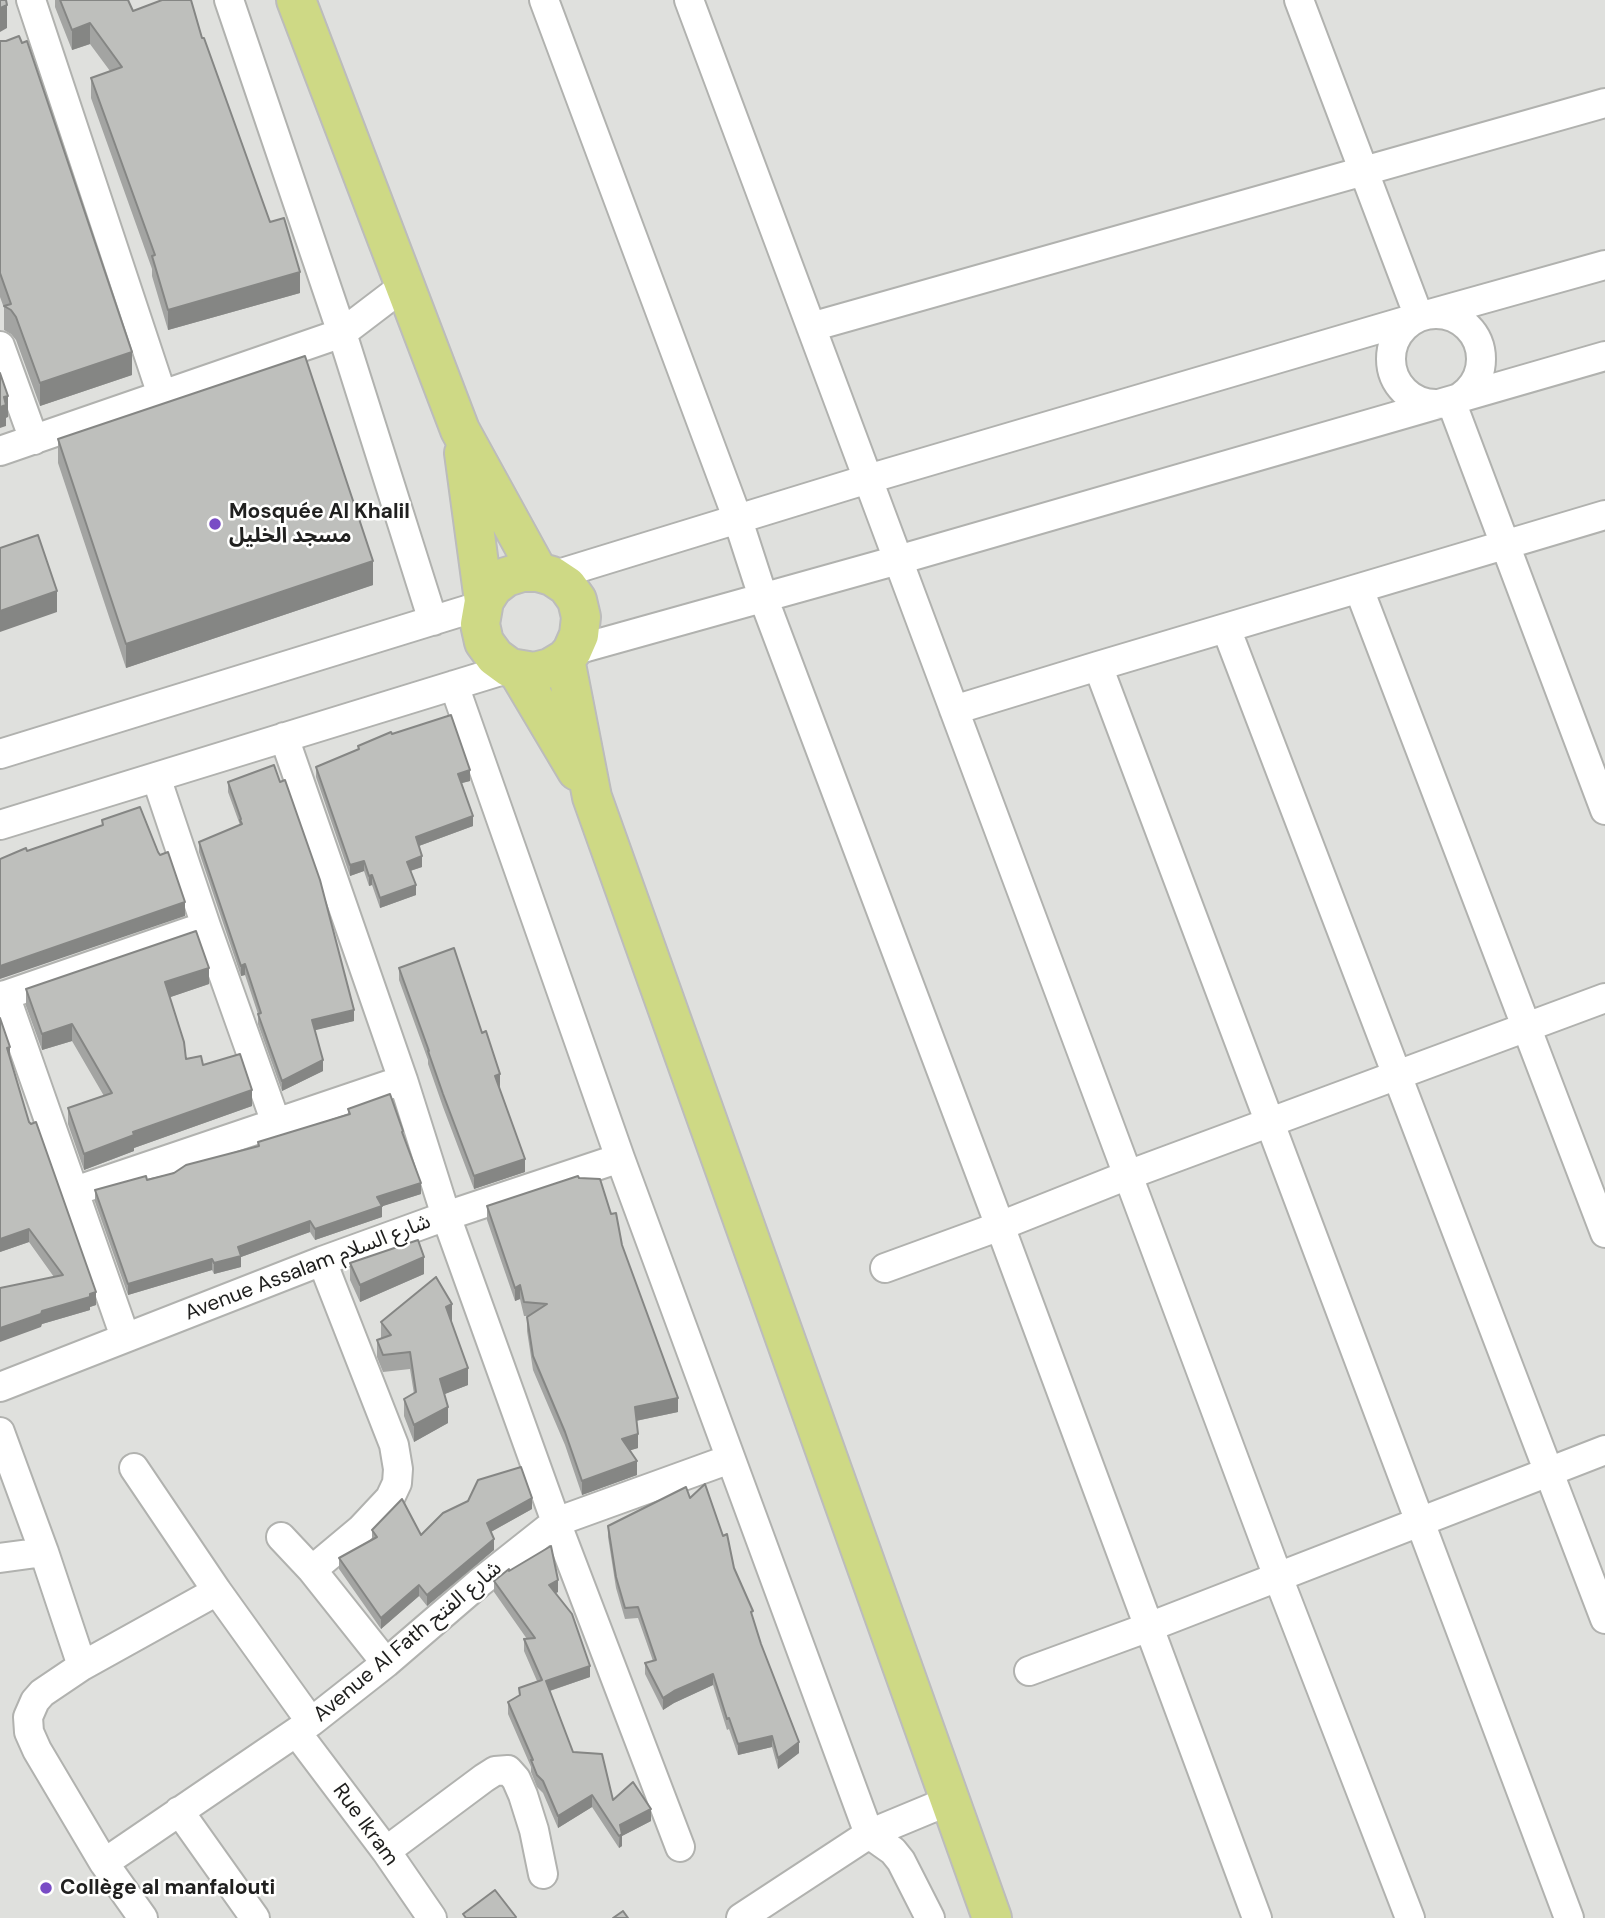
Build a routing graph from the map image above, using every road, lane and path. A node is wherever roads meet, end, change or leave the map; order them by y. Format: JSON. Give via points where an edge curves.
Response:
{"nodes":[{"id":1,"x":31,"y":0,"type":"edge"},
{"id":2,"x":229,"y":0,"type":"edge"},
{"id":3,"x":296,"y":0,"type":"edge"},
{"id":4,"x":544,"y":0,"type":"edge"},
{"id":5,"x":689,"y":0,"type":"edge"},
{"id":6,"x":1300,"y":0,"type":"edge"},
{"id":7,"x":1605,"y":103,"type":"edge"},
{"id":8,"x":1364,"y":171,"type":"junction"},
{"id":9,"x":1605,"y":265,"type":"edge"},
{"id":10,"x":405,"y":285,"type":"junction"},
{"id":11,"x":1419,"y":317,"type":"junction"},
{"id":12,"x":811,"y":327,"type":"junction"},
{"id":13,"x":342,"y":334,"type":"junction"},
{"id":14,"x":0,"y":346,"type":"edge"},
{"id":15,"x":1605,"y":356,"type":"edge"},
{"id":16,"x":162,"y":395,"type":"junction"},
{"id":17,"x":1451,"y":401,"type":"junction"},
{"id":18,"x":460,"y":430,"type":"junction"},
{"id":19,"x":34,"y":440,"type":"junction"},
{"id":20,"x":0,"y":451,"type":"edge"},
{"id":21,"x":868,"y":479,"type":"junction"},
{"id":22,"x":1605,"y":515,"type":"edge"},
{"id":23,"x":738,"y":520,"type":"junction"},
{"id":24,"x":1505,"y":545,"type":"junction"},
{"id":25,"x":898,"y":560,"type":"junction"},
{"id":26,"x":545,"y":574,"type":"junction"},
{"id":27,"x":1359,"y":589,"type":"junction"},
{"id":28,"x":763,"y":597,"type":"junction"},
{"id":29,"x":483,"y":603,"type":"junction"},
{"id":30,"x":433,"y":621,"type":"junction"},
{"id":31,"x":1226,"y":628,"type":"junction"},
{"id":32,"x":569,"y":655,"type":"junction"},
{"id":33,"x":1098,"y":666,"type":"junction"},
{"id":34,"x":514,"y":669,"type":"junction"},
{"id":35,"x":454,"y":685,"type":"junction"},
{"id":36,"x":954,"y":710,"type":"junction"},
{"id":37,"x":284,"y":737,"type":"junction"},
{"id":38,"x":0,"y":754,"type":"edge"},
{"id":39,"x":156,"y":777,"type":"junction"},
{"id":40,"x":592,"y":797,"type":"junction"},
{"id":41,"x":1605,"y":810,"type":"edge"},
{"id":42,"x":0,"y":825,"type":"edge"},
{"id":43,"x":206,"y":926,"type":"junction"},
{"id":44,"x":2,"y":996,"type":"edge"},
{"id":45,"x":1605,"y":998,"type":"edge"},
{"id":46,"x":1526,"y":1027,"type":"junction"},
{"id":47,"x":1397,"y":1075,"type":"junction"},
{"id":48,"x":403,"y":1080,"type":"junction"},
{"id":49,"x":1270,"y":1122,"type":"junction"},
{"id":50,"x":276,"y":1123,"type":"junction"},
{"id":51,"x":620,"y":1158,"type":"junction"},
{"id":52,"x":1128,"y":1175,"type":"junction"},
{"id":53,"x":75,"y":1191,"type":"junction"},
{"id":54,"x":446,"y":1216,"type":"junction"},
{"id":55,"x":1000,"y":1226,"type":"junction"},
{"id":56,"x":1605,"y":1233,"type":"edge"},
{"id":57,"x":322,"y":1261,"type":"junction"},
{"id":58,"x":885,"y":1268,"type":"dead end"},
{"id":59,"x":125,"y":1337,"type":"junction"},
{"id":60,"x":0,"y":1387,"type":"edge"},
{"id":61,"x":0,"y":1432,"type":"edge"},
{"id":62,"x":1605,"y":1450,"type":"edge"},
{"id":63,"x":730,"y":1459,"type":"junction"},
{"id":64,"x":134,"y":1468,"type":"dead end"},
{"id":65,"x":1549,"y":1472,"type":"junction"},
{"id":66,"x":556,"y":1522,"type":"junction"},
{"id":67,"x":1420,"y":1522,"type":"junction"},
{"id":68,"x":281,"y":1536,"type":"dead end"},
{"id":69,"x":44,"y":1552,"type":"junction"},
{"id":70,"x":0,"y":1558,"type":"edge"},
{"id":71,"x":313,"y":1570,"type":"junction"},
{"id":72,"x":1278,"y":1577,"type":"junction"},
{"id":73,"x":217,"y":1591,"type":"junction"},
{"id":74,"x":1605,"y":1619,"type":"edge"},
{"id":75,"x":1149,"y":1627,"type":"junction"},
{"id":76,"x":386,"y":1663,"type":"junction"},
{"id":77,"x":82,"y":1666,"type":"junction"},
{"id":78,"x":1029,"y":1671,"type":"dead end"},
{"id":79,"x":304,"y":1728,"type":"junction"},
{"id":80,"x":951,"y":1800,"type":"junction"},
{"id":81,"x":180,"y":1811,"type":"junction"},
{"id":82,"x":869,"y":1834,"type":"junction"},
{"id":83,"x":680,"y":1847,"type":"dead end"},
{"id":84,"x":386,"y":1851,"type":"junction"},
{"id":85,"x":104,"y":1863,"type":"junction"},
{"id":86,"x":543,"y":1874,"type":"dead end"},
{"id":87,"x":143,"y":1918,"type":"edge"},
{"id":88,"x":255,"y":1918,"type":"edge"},
{"id":89,"x":432,"y":1918,"type":"edge"},
{"id":90,"x":741,"y":1918,"type":"edge"},
{"id":91,"x":930,"y":1918,"type":"edge"},
{"id":92,"x":992,"y":1918,"type":"edge"},
{"id":93,"x":1257,"y":1918,"type":"edge"},
{"id":94,"x":1410,"y":1918,"type":"edge"},
{"id":95,"x":1569,"y":1918,"type":"edge"}],
"edges":[{"from":1,"to":16,"type":"street","via":[[31,37]]},
{"from":2,"to":13,"type":"street"},
{"from":3,"to":10,"type":"main road"},
{"from":4,"to":23,"type":"street"},
{"from":5,"to":12,"type":"street"},
{"from":6,"to":8,"type":"street"},
{"from":7,"to":8,"type":"street"},
{"from":8,"to":11,"type":"street"},
{"from":8,"to":12,"type":"street"},
{"from":9,"to":11,"type":"street"},
{"from":10,"to":13,"type":"street"},
{"from":10,"to":18,"type":"main road"},
{"from":11,"to":17,"type":"street","via":[[1396,337],[1392,367],[1397,382],[1420,401]]},
{"from":11,"to":17,"type":"street","via":[[1448,315],[1472,330],[1479,343],[1480,372],[1464,395]]},
{"from":11,"to":21,"type":"street"},
{"from":12,"to":21,"type":"street"},
{"from":13,"to":16,"type":"street"},
{"from":13,"to":30,"type":"street"},
{"from":14,"to":19,"type":"street"},
{"from":15,"to":17,"type":"street"},
{"from":16,"to":19,"type":"street"},
{"from":17,"to":24,"type":"street"},
{"from":17,"to":25,"type":"street"},
{"from":18,"to":26,"type":"main road"},
{"from":18,"to":29,"type":"main road"},
{"from":19,"to":20,"type":"street"},
{"from":21,"to":23,"type":"street"},
{"from":21,"to":25,"type":"street"},
{"from":22,"to":24,"type":"street"},
{"from":23,"to":26,"type":"street"},
{"from":23,"to":28,"type":"street"},
{"from":24,"to":27,"type":"street"},
{"from":24,"to":41,"type":"street"},
{"from":25,"to":28,"type":"street"},
{"from":25,"to":36,"type":"street"},
{"from":26,"to":29,"type":"main road","via":[[522,572],[506,577]]},
{"from":26,"to":32,"type":"main road","via":[[567,586],[577,600],[579,635]]},
{"from":27,"to":31,"type":"street"},
{"from":27,"to":46,"type":"street"},
{"from":28,"to":32,"type":"street"},
{"from":28,"to":55,"type":"street"},
{"from":29,"to":30,"type":"street"},
{"from":29,"to":34,"type":"main road","via":[[480,624],[484,642],[495,657]]},
{"from":30,"to":38,"type":"street"},
{"from":31,"to":33,"type":"street"},
{"from":31,"to":47,"type":"street"},
{"from":32,"to":34,"type":"main road","via":[[550,668],[534,672]]},
{"from":32,"to":40,"type":"main road"},
{"from":33,"to":36,"type":"street"},
{"from":33,"to":49,"type":"street"},
{"from":34,"to":35,"type":"street"},
{"from":34,"to":40,"type":"main road"},
{"from":35,"to":37,"type":"street"},
{"from":35,"to":51,"type":"street"},
{"from":36,"to":52,"type":"street"},
{"from":37,"to":39,"type":"street"},
{"from":37,"to":48,"type":"street"},
{"from":39,"to":42,"type":"street"},
{"from":39,"to":43,"type":"street"},
{"from":40,"to":80,"type":"main road"},
{"from":43,"to":44,"type":"street"},
{"from":43,"to":50,"type":"street"},
{"from":44,"to":53,"type":"street"},
{"from":45,"to":46,"type":"street"},
{"from":46,"to":47,"type":"street"},
{"from":46,"to":56,"type":"street"},
{"from":47,"to":49,"type":"street"},
{"from":47,"to":65,"type":"street"},
{"from":48,"to":50,"type":"street"},
{"from":48,"to":54,"type":"street"},
{"from":49,"to":52,"type":"street"},
{"from":49,"to":67,"type":"street"},
{"from":50,"to":53,"type":"street"},
{"from":51,"to":54,"type":"street","name":"Avenue Assalam شارع السلام"},
{"from":51,"to":63,"type":"street"},
{"from":52,"to":55,"type":"street"},
{"from":52,"to":72,"type":"street"},
{"from":53,"to":59,"type":"street"},
{"from":54,"to":57,"type":"street","name":"Avenue Assalam شارع السلام"},
{"from":54,"to":66,"type":"street"},
{"from":55,"to":58,"type":"street"},
{"from":55,"to":75,"type":"street"},
{"from":57,"to":59,"type":"street","name":"Avenue Assalam شارع السلام"},
{"from":57,"to":71,"type":"street","via":[[394,1445],[398,1469],[390,1499]]},
{"from":59,"to":60,"type":"street","name":"Avenue Assalam شارع السلام"},
{"from":61,"to":69,"type":"street"},
{"from":62,"to":65,"type":"street"},
{"from":63,"to":66,"type":"street","name":"Avenue Al Fath شارع الفتح"},
{"from":63,"to":82,"type":"street"},
{"from":64,"to":73,"type":"street","name":"Rue Ikram"},
{"from":65,"to":67,"type":"street"},
{"from":65,"to":74,"type":"street"},
{"from":66,"to":76,"type":"street","name":"Avenue Al Fath شارع الفتح"},
{"from":66,"to":83,"type":"street"},
{"from":67,"to":72,"type":"street"},
{"from":67,"to":95,"type":"street"},
{"from":68,"to":71,"type":"street"},
{"from":69,"to":70,"type":"street"},
{"from":69,"to":77,"type":"street"},
{"from":71,"to":76,"type":"street"},
{"from":72,"to":75,"type":"street"},
{"from":72,"to":94,"type":"street"},
{"from":73,"to":77,"type":"street"},
{"from":73,"to":79,"type":"street","name":"Rue Ikram"},
{"from":75,"to":78,"type":"street"},
{"from":75,"to":93,"type":"street"},
{"from":76,"to":79,"type":"street","name":"Avenue Al Fath شارع الفتح"},
{"from":77,"to":85,"type":"street","via":[[42,1693],[27,1724],[37,1751]]},
{"from":79,"to":81,"type":"street","name":"Avenue Al Fath شارع الفتح"},
{"from":79,"to":84,"type":"street","name":"Rue Ikram"},
{"from":80,"to":82,"type":"street"},
{"from":80,"to":92,"type":"main road"},
{"from":81,"to":85,"type":"street","name":"Avenue Al Fath شارع الفتح"},
{"from":81,"to":88,"type":"street"},
{"from":82,"to":90,"type":"street"},
{"from":82,"to":91,"type":"street","via":[[901,1861]]},
{"from":84,"to":86,"type":"street","via":[[484,1778],[508,1770],[523,1795]]},
{"from":84,"to":89,"type":"street","name":"Rue Ikram"},
{"from":85,"to":87,"type":"street"}]}
